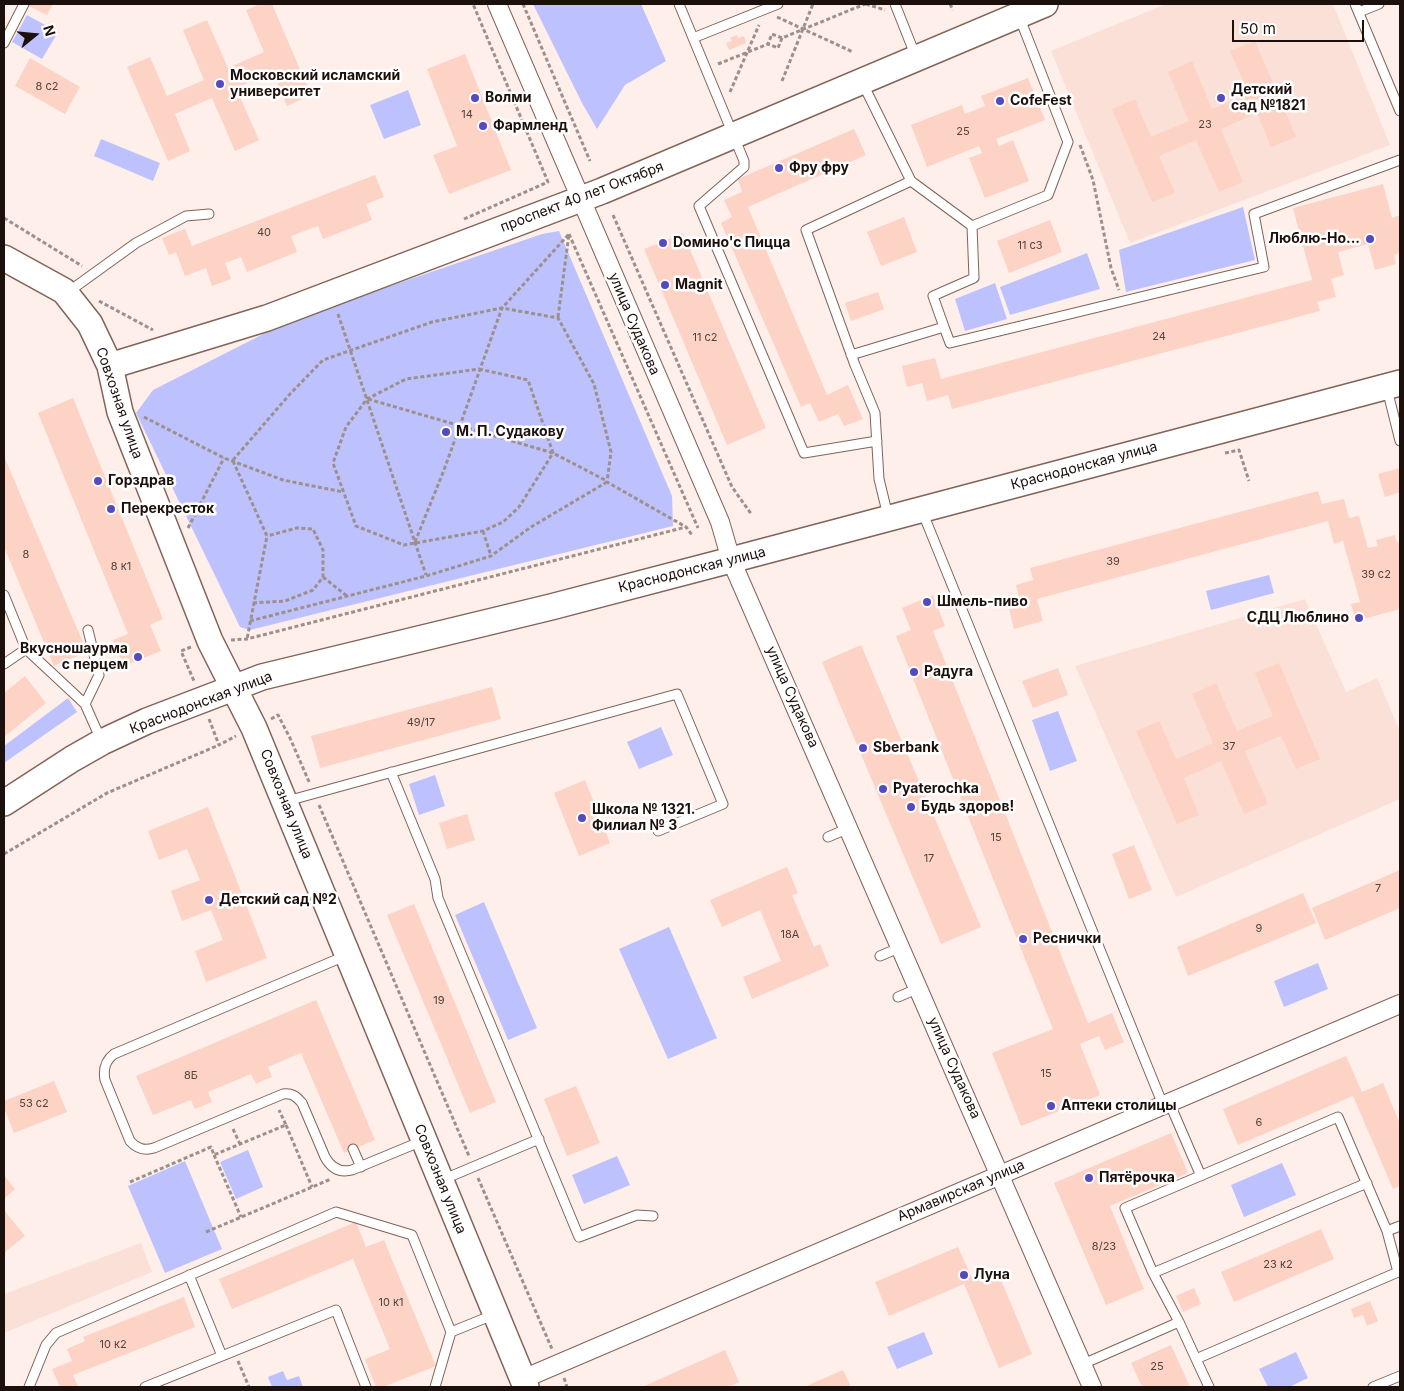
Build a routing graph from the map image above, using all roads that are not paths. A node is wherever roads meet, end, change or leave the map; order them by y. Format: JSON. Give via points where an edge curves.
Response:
{"nodes":[{"id":1,"x":24,"y":4,"type":"edge"},
{"id":2,"x":497,"y":4,"type":"edge"},
{"id":3,"x":680,"y":4,"type":"edge"},
{"id":4,"x":778,"y":4,"type":"edge"},
{"id":5,"x":895,"y":4,"type":"edge"},
{"id":6,"x":1045,"y":4,"type":"edge"},
{"id":7,"x":1379,"y":4,"type":"edge"},
{"id":8,"x":1357,"y":8,"type":"edge"},
{"id":9,"x":1018,"y":15,"type":"junction"},
{"id":10,"x":693,"y":38,"type":"junction"},
{"id":11,"x":4,"y":43,"type":"edge"},
{"id":12,"x":917,"y":58,"type":"junction"},
{"id":13,"x":862,"y":82,"type":"junction"},
{"id":14,"x":1400,"y":111,"type":"edge"},
{"id":15,"x":732,"y":136,"type":"junction"},
{"id":16,"x":1400,"y":160,"type":"edge"},
{"id":17,"x":911,"y":181,"type":"junction"},
{"id":18,"x":580,"y":198,"type":"junction"},
{"id":19,"x":209,"y":214,"type":"dead end"},
{"id":20,"x":972,"y":226,"type":"junction"},
{"id":21,"x":4,"y":258,"type":"edge"},
{"id":22,"x":70,"y":289,"type":"junction"},
{"id":23,"x":944,"y":327,"type":"junction"},
{"id":24,"x":851,"y":355,"type":"junction"},
{"id":25,"x":110,"y":366,"type":"junction"},
{"id":26,"x":1393,"y":384,"type":"edge"},
{"id":27,"x":877,"y":441,"type":"junction"},
{"id":28,"x":1400,"y":441,"type":"edge"},
{"id":29,"x":921,"y":508,"type":"junction"},
{"id":30,"x":889,"y":517,"type":"junction"},
{"id":31,"x":731,"y":560,"type":"junction"},
{"id":32,"x":4,"y":595,"type":"edge"},
{"id":33,"x":88,"y":630,"type":"dead end"},
{"id":34,"x":26,"y":649,"type":"junction"},
{"id":35,"x":4,"y":664,"type":"edge"},
{"id":36,"x":234,"y":688,"type":"junction"},
{"id":37,"x":85,"y":704,"type":"junction"},
{"id":38,"x":102,"y":742,"type":"junction"},
{"id":39,"x":391,"y":772,"type":"junction"},
{"id":40,"x":284,"y":801,"type":"junction"},
{"id":41,"x":4,"y":803,"type":"edge"},
{"id":42,"x":849,"y":828,"type":"junction"},
{"id":43,"x":658,"y":831,"type":"dead end"},
{"id":44,"x":828,"y":838,"type":"dead end"},
{"id":45,"x":901,"y":948,"type":"junction"},
{"id":46,"x":348,"y":955,"type":"junction"},
{"id":47,"x":880,"y":956,"type":"dead end"},
{"id":48,"x":919,"y":988,"type":"junction"},
{"id":49,"x":898,"y":997,"type":"dead end"},
{"id":50,"x":1400,"y":1004,"type":"edge"},
{"id":51,"x":1166,"y":1104,"type":"junction"},
{"id":52,"x":539,"y":1139,"type":"junction"},
{"id":53,"x":424,"y":1140,"type":"junction"},
{"id":54,"x":354,"y":1149,"type":"dead end"},
{"id":55,"x":356,"y":1168,"type":"junction"},
{"id":56,"x":1000,"y":1175,"type":"junction"},
{"id":57,"x":1201,"y":1176,"type":"junction"},
{"id":58,"x":441,"y":1180,"type":"junction"},
{"id":59,"x":1366,"y":1183,"type":"junction"},
{"id":60,"x":653,"y":1216,"type":"dead end"},
{"id":61,"x":1400,"y":1226,"type":"edge"},
{"id":62,"x":1387,"y":1231,"type":"junction"},
{"id":63,"x":1153,"y":1273,"type":"junction"},
{"id":64,"x":1399,"y":1274,"type":"edge"},
{"id":65,"x":190,"y":1275,"type":"junction"},
{"id":66,"x":496,"y":1314,"type":"junction"},
{"id":67,"x":1180,"y":1322,"type":"junction"},
{"id":68,"x":451,"y":1332,"type":"junction"},
{"id":69,"x":222,"y":1356,"type":"junction"},
{"id":70,"x":1196,"y":1359,"type":"junction"},
{"id":71,"x":1082,"y":1364,"type":"junction"},
{"id":72,"x":1400,"y":1376,"type":"edge"},
{"id":73,"x":524,"y":1383,"type":"edge"},
{"id":74,"x":29,"y":1387,"type":"edge"},
{"id":75,"x":145,"y":1387,"type":"edge"},
{"id":76,"x":366,"y":1387,"type":"edge"},
{"id":77,"x":435,"y":1387,"type":"edge"},
{"id":78,"x":1092,"y":1387,"type":"edge"},
{"id":79,"x":1209,"y":1387,"type":"edge"},
{"id":80,"x":1373,"y":1387,"type":"edge"}],
"edges":[{"from":1,"to":11,"type":"lane"},
{"from":2,"to":18,"type":"street","name":"улица Судакова"},
{"from":3,"to":10,"type":"lane"},
{"from":4,"to":10,"type":"lane"},
{"from":5,"to":12,"type":"lane"},
{"from":6,"to":9,"type":"street","name":"проспект 40 лет Октября"},
{"from":7,"to":8,"type":"lane"},
{"from":8,"to":14,"type":"lane"},
{"from":9,"to":12,"type":"street","name":"проспект 40 лет Октября"},
{"from":9,"to":20,"type":"lane","via":[[1068,142],[1048,195]]},
{"from":10,"to":15,"type":"lane"},
{"from":12,"to":13,"type":"street","name":"проспект 40 лет Октября"},
{"from":13,"to":15,"type":"street","name":"проспект 40 лет Октября"},
{"from":13,"to":17,"type":"lane"},
{"from":15,"to":18,"type":"street","name":"проспект 40 лет Октября"},
{"from":15,"to":27,"type":"lane","via":[[744,167],[699,206],[804,453]]},
{"from":16,"to":23,"type":"lane","via":[[1254,214],[1264,267],[950,343]]},
{"from":17,"to":20,"type":"lane"},
{"from":17,"to":24,"type":"lane","via":[[806,230]]},
{"from":18,"to":25,"type":"street","name":"проспект 40 лет Октября","via":[[267,318]]},
{"from":18,"to":31,"type":"street","name":"улица Судакова","via":[[720,522]]},
{"from":19,"to":22,"type":"lane","via":[[186,216],[136,243]]},
{"from":20,"to":23,"type":"lane","via":[[974,278],[933,296]]},
{"from":21,"to":22,"type":"street","name":"Совхозная улица"},
{"from":22,"to":25,"type":"street","name":"Совхозная улица"},
{"from":23,"to":24,"type":"lane"},
{"from":24,"to":27,"type":"lane","via":[[876,413]]},
{"from":25,"to":36,"type":"street","name":"Совхозная улица","via":[[120,412],[210,640]]},
{"from":26,"to":28,"type":"lane"},
{"from":26,"to":29,"type":"street","name":"Краснодонская улица"},
{"from":27,"to":30,"type":"lane","via":[[879,479]]},
{"from":29,"to":30,"type":"street","name":"Краснодонская улица"},
{"from":29,"to":51,"type":"lane"},
{"from":30,"to":31,"type":"street","name":"Краснодонская улица"},
{"from":31,"to":36,"type":"street","name":"Краснодонская улица","via":[[262,677]]},
{"from":31,"to":42,"type":"street","name":"улица Судакова"},
{"from":32,"to":34,"type":"lane"},
{"from":33,"to":37,"type":"lane","via":[[100,674]]},
{"from":34,"to":35,"type":"lane"},
{"from":34,"to":37,"type":"lane"},
{"from":36,"to":38,"type":"street","name":"Краснодонская улица"},
{"from":36,"to":40,"type":"street","name":"Совхозная улица"},
{"from":37,"to":38,"type":"lane"},
{"from":38,"to":41,"type":"street","name":"Краснодонская улица"},
{"from":39,"to":40,"type":"lane"},
{"from":39,"to":43,"type":"lane","via":[[677,694],[722,804]]},
{"from":39,"to":52,"type":"lane","via":[[435,879],[438,898]]},
{"from":40,"to":46,"type":"street","name":"Совхозная улица"},
{"from":42,"to":44,"type":"lane"},
{"from":42,"to":45,"type":"street","name":"улица Судакова"},
{"from":45,"to":47,"type":"lane"},
{"from":45,"to":48,"type":"street","name":"улица Судакова"},
{"from":46,"to":53,"type":"street","name":"Совхозная улица"},
{"from":46,"to":55,"type":"lane","via":[[114,1054],[107,1060],[104,1072],[130,1141],[142,1150],[289,1093],[302,1103],[328,1163],[347,1172]]},
{"from":48,"to":49,"type":"lane"},
{"from":48,"to":56,"type":"street","name":"улица Судакова"},
{"from":50,"to":51,"type":"street","name":"Армавирская улица"},
{"from":51,"to":56,"type":"street","name":"Армавирская улица"},
{"from":51,"to":57,"type":"lane"},
{"from":52,"to":58,"type":"lane"},
{"from":52,"to":60,"type":"lane","via":[[580,1238],[636,1215]]},
{"from":53,"to":55,"type":"lane"},
{"from":53,"to":58,"type":"street","name":"Совхозная улица"},
{"from":54,"to":55,"type":"lane"},
{"from":56,"to":71,"type":"street","name":"улица Судакова"},
{"from":56,"to":73,"type":"street","name":"Армавирская улица","via":[[558,1364]]},
{"from":57,"to":59,"type":"lane","via":[[1338,1117]]},
{"from":57,"to":63,"type":"lane","via":[[1124,1208]]},
{"from":58,"to":66,"type":"street","name":"Совхозная улица"},
{"from":59,"to":62,"type":"lane"},
{"from":59,"to":63,"type":"lane"},
{"from":61,"to":62,"type":"lane"},
{"from":62,"to":64,"type":"lane"},
{"from":63,"to":67,"type":"lane"},
{"from":64,"to":70,"type":"lane"},
{"from":65,"to":68,"type":"lane","via":[[336,1212],[412,1235]]},
{"from":65,"to":69,"type":"lane"},
{"from":65,"to":74,"type":"lane","via":[[56,1333],[46,1346]]},
{"from":66,"to":68,"type":"lane"},
{"from":66,"to":73,"type":"street","name":"Совхозная улица"},
{"from":67,"to":70,"type":"lane"},
{"from":67,"to":71,"type":"lane"},
{"from":68,"to":77,"type":"lane"},
{"from":69,"to":75,"type":"lane"},
{"from":69,"to":76,"type":"lane","via":[[336,1310]]},
{"from":70,"to":79,"type":"lane"},
{"from":71,"to":78,"type":"street","name":"улица Судакова"},
{"from":72,"to":80,"type":"lane"}]}
